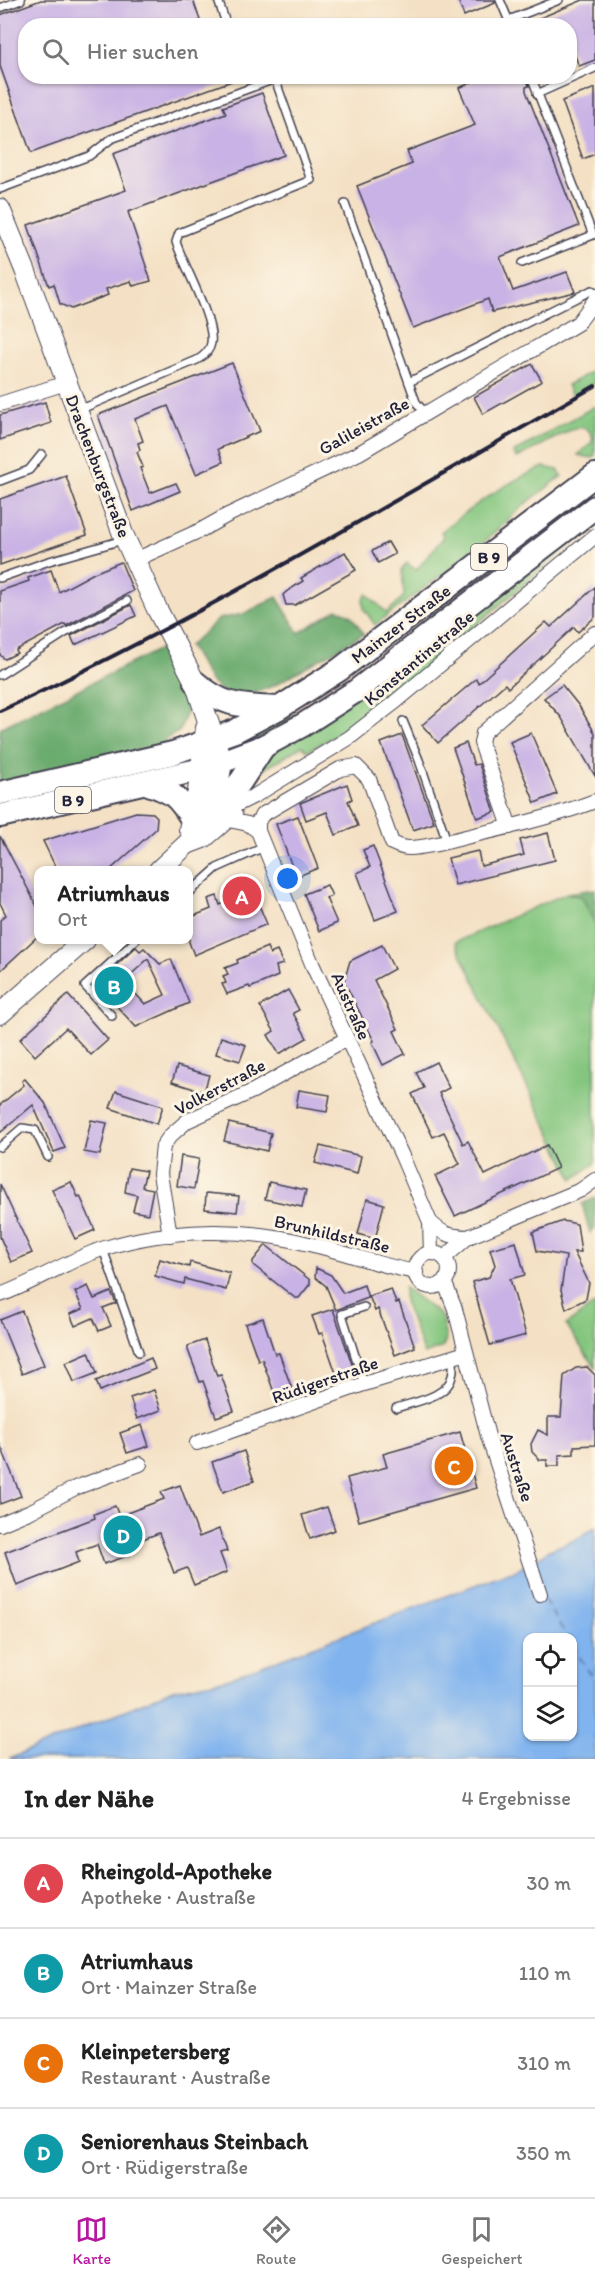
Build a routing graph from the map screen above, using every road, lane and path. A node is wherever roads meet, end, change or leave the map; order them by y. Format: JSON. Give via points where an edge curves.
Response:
{"nodes":[{"id":1,"x":21,"y":0,"type":"edge"},
{"id":2,"x":218,"y":0,"type":"edge"},
{"id":3,"x":500,"y":0,"type":"edge"},
{"id":4,"x":559,"y":0,"type":"edge"},
{"id":5,"x":0,"y":8,"type":"edge"},
{"id":6,"x":224,"y":18,"type":"edge"},
{"id":7,"x":508,"y":18,"type":"edge"},
{"id":8,"x":521,"y":18,"type":"edge"},
{"id":9,"x":595,"y":68,"type":"edge"},
{"id":10,"x":577,"y":76,"type":"edge"},
{"id":11,"x":261,"y":84,"type":"edge"},
{"id":12,"x":277,"y":84,"type":"edge"},
{"id":13,"x":534,"y":84,"type":"edge"},
{"id":14,"x":559,"y":84,"type":"edge"},
{"id":15,"x":537,"y":94,"type":"junction"},
{"id":16,"x":0,"y":189,"type":"edge"},
{"id":17,"x":345,"y":204,"type":"dead end"},
{"id":18,"x":0,"y":209,"type":"edge"},
{"id":19,"x":592,"y":225,"type":"edge"},
{"id":20,"x":522,"y":262,"type":"dead end"},
{"id":21,"x":595,"y":292,"type":"edge"},
{"id":22,"x":592,"y":308,"type":"edge"},
{"id":23,"x":409,"y":382,"type":"junction"},
{"id":24,"x":66,"y":383,"type":"junction"},
{"id":25,"x":0,"y":404,"type":"edge"},
{"id":26,"x":77,"y":411,"type":"junction"},
{"id":27,"x":425,"y":413,"type":"junction"},
{"id":28,"x":42,"y":454,"type":"dead end"},
{"id":29,"x":0,"y":480,"type":"edge"},
{"id":30,"x":588,"y":496,"type":"edge"},
{"id":31,"x":595,"y":536,"type":"edge"},
{"id":32,"x":125,"y":540,"type":"junction"},
{"id":33,"x":135,"y":560,"type":"junction"},
{"id":34,"x":0,"y":578,"type":"edge"},
{"id":35,"x":127,"y":601,"type":"dead end"},
{"id":36,"x":595,"y":633,"type":"edge"},
{"id":37,"x":0,"y":675,"type":"edge"},
{"id":38,"x":195,"y":682,"type":"junction"},
{"id":39,"x":279,"y":708,"type":"junction"},
{"id":40,"x":403,"y":720,"type":"dead end"},
{"id":41,"x":209,"y":741,"type":"junction"},
{"id":42,"x":264,"y":746,"type":"junction"},
{"id":43,"x":212,"y":766,"type":"junction"},
{"id":44,"x":146,"y":783,"type":"junction"},
{"id":45,"x":0,"y":793,"type":"edge"},
{"id":46,"x":595,"y":801,"type":"edge"},
{"id":47,"x":0,"y":816,"type":"edge"},
{"id":48,"x":211,"y":819,"type":"junction"},
{"id":49,"x":510,"y":827,"type":"junction"},
{"id":50,"x":258,"y":831,"type":"junction"},
{"id":51,"x":447,"y":841,"type":"junction"},
{"id":52,"x":264,"y":847,"type":"junction"},
{"id":53,"x":163,"y":866,"type":"edge"},
{"id":54,"x":193,"y":889,"type":"edge"},
{"id":55,"x":79,"y":944,"type":"edge"},
{"id":56,"x":131,"y":944,"type":"edge"},
{"id":57,"x":0,"y":1014,"type":"edge"},
{"id":58,"x":112,"y":1016,"type":"dead end"},
{"id":59,"x":346,"y":1039,"type":"junction"},
{"id":60,"x":0,"y":1147,"type":"edge"},
{"id":61,"x":48,"y":1157,"type":"dead end"},
{"id":62,"x":595,"y":1180,"type":"edge"},
{"id":63,"x":430,"y":1222,"type":"junction"},
{"id":64,"x":170,"y":1235,"type":"junction"},
{"id":65,"x":468,"y":1237,"type":"junction"},
{"id":66,"x":103,"y":1249,"type":"junction"},
{"id":67,"x":437,"y":1255,"type":"junction"},
{"id":68,"x":416,"y":1272,"type":"junction"},
{"id":69,"x":444,"y":1281,"type":"junction"},
{"id":70,"x":0,"y":1295,"type":"edge"},
{"id":71,"x":364,"y":1307,"type":"dead end"},
{"id":72,"x":139,"y":1352,"type":"dead end"},
{"id":73,"x":460,"y":1354,"type":"junction"},
{"id":74,"x":364,"y":1384,"type":"junction"},
{"id":75,"x":396,"y":1408,"type":"dead end"},
{"id":76,"x":197,"y":1443,"type":"dead end"},
{"id":77,"x":140,"y":1464,"type":"dead end"},
{"id":78,"x":0,"y":1524,"type":"edge"},
{"id":79,"x":540,"y":1594,"type":"dead end"}],
"edges":[{"from":1,"to":5,"type":"lane"},
{"from":2,"to":6,"type":"lane"},
{"from":3,"to":7,"type":"lane"},
{"from":4,"to":8,"type":"lane"},
{"from":9,"to":10,"type":"lane"},
{"from":11,"to":16,"type":"lane","via":[[111,139],[90,156]]},
{"from":12,"to":26,"type":"lane","via":[[311,180],[178,233],[176,242],[208,322],[211,345],[206,355]]},
{"from":13,"to":15,"type":"lane"},
{"from":14,"to":15,"type":"lane"},
{"from":15,"to":19,"type":"lane"},
{"from":17,"to":23,"type":"lane"},
{"from":18,"to":24,"type":"street","name":"Drachenburgstraße"},
{"from":19,"to":20,"type":"lane","via":[[593,235]]},
{"from":21,"to":23,"type":"lane","via":[[592,290]]},
{"from":22,"to":27,"type":"street","name":"Galileistraße","via":[[578,323]]},
{"from":23,"to":27,"type":"lane"},
{"from":24,"to":25,"type":"street"},
{"from":24,"to":26,"type":"street","name":"Drachenburgstraße"},
{"from":26,"to":32,"type":"street","name":"Drachenburgstraße"},
{"from":27,"to":33,"type":"street","name":"Galileistraße","via":[[358,453]]},
{"from":28,"to":29,"type":"lane","via":[[29,470]]},
{"from":30,"to":39,"type":"main road","name":"Mainzer Straße","number":"B 9"},
{"from":30,"to":42,"type":"main road","name":"Mainzer Straße","number":"B 9","via":[[356,691]]},
{"from":31,"to":48,"type":"street","name":"Konstantinstraße","via":[[349,738]]},
{"from":32,"to":33,"type":"street","name":"Drachenburgstraße"},
{"from":32,"to":34,"type":"lane"},
{"from":33,"to":38,"type":"street","name":"Drachenburgstraße"},
{"from":35,"to":37,"type":"lane","via":[[65,633]]},
{"from":36,"to":49,"type":"street","via":[[483,733],[481,743]]},
{"from":38,"to":39,"type":"main road","via":[[211,696],[231,704]]},
{"from":38,"to":41,"type":"street","name":"Drachenburgstraße","via":[[207,717]]},
{"from":39,"to":41,"type":"main road","name":"Mainzer Straße","number":"B 9"},
{"from":40,"to":51,"type":"lane"},
{"from":41,"to":43,"type":"street"},
{"from":41,"to":45,"type":"main road","number":"B 9"},
{"from":42,"to":43,"type":"main road","name":"Mainzer Straße","number":"B 9"},
{"from":42,"to":48,"type":"main road"},
{"from":43,"to":44,"type":"main road","number":"B 9"},
{"from":43,"to":48,"type":"street"},
{"from":44,"to":47,"type":"main road","number":"B 9"},
{"from":44,"to":48,"type":"main road","via":[[171,793]]},
{"from":46,"to":49,"type":"street"},
{"from":48,"to":50,"type":"street","via":[[248,824]]},
{"from":48,"to":53,"type":"street"},
{"from":49,"to":51,"type":"street"},
{"from":50,"to":51,"type":"street","via":[[262,815],[340,769],[356,766],[369,779],[392,843],[410,848]]},
{"from":50,"to":52,"type":"street","name":"Austraße"},
{"from":52,"to":54,"type":"lane","via":[[217,868]]},
{"from":52,"to":59,"type":"street","name":"Austraße"},
{"from":55,"to":57,"type":"street"},
{"from":56,"to":58,"type":"lane","via":[[85,986]]},
{"from":59,"to":63,"type":"street","name":"Austraße"},
{"from":59,"to":64,"type":"street","name":"Volkerstraße","via":[[253,1091],[187,1121],[170,1136],[160,1161]]},
{"from":60,"to":61,"type":"lane","via":[[22,1128],[35,1130]]},
{"from":62,"to":65,"type":"street","via":[[581,1190]]},
{"from":63,"to":65,"type":"street","via":[[441,1233]]},
{"from":63,"to":67,"type":"street","name":"Austraße"},
{"from":64,"to":66,"type":"street","name":"Brunhildstraße"},
{"from":64,"to":68,"type":"street","name":"Brunhildstraße","via":[[213,1232],[280,1238]]},
{"from":65,"to":67,"type":"street"},
{"from":66,"to":70,"type":"street","name":"Brunhildstraße"},
{"from":66,"to":72,"type":"lane"},
{"from":67,"to":68,"type":"street","via":[[420,1258]]},
{"from":67,"to":69,"type":"street","name":"Austraße","via":[[449,1270]]},
{"from":68,"to":69,"type":"street","via":[[425,1285],[435,1286]]},
{"from":69,"to":73,"type":"street","name":"Austraße","via":[[455,1309]]},
{"from":71,"to":74,"type":"lane","via":[[342,1314]]},
{"from":73,"to":74,"type":"street","name":"Rüdigerstraße"},
{"from":73,"to":75,"type":"lane","via":[[447,1386],[434,1395]]},
{"from":73,"to":79,"type":"street","name":"Austraße"},
{"from":74,"to":76,"type":"street","name":"Rüdigerstraße"},
{"from":77,"to":78,"type":"street","via":[[75,1488]]}]}
